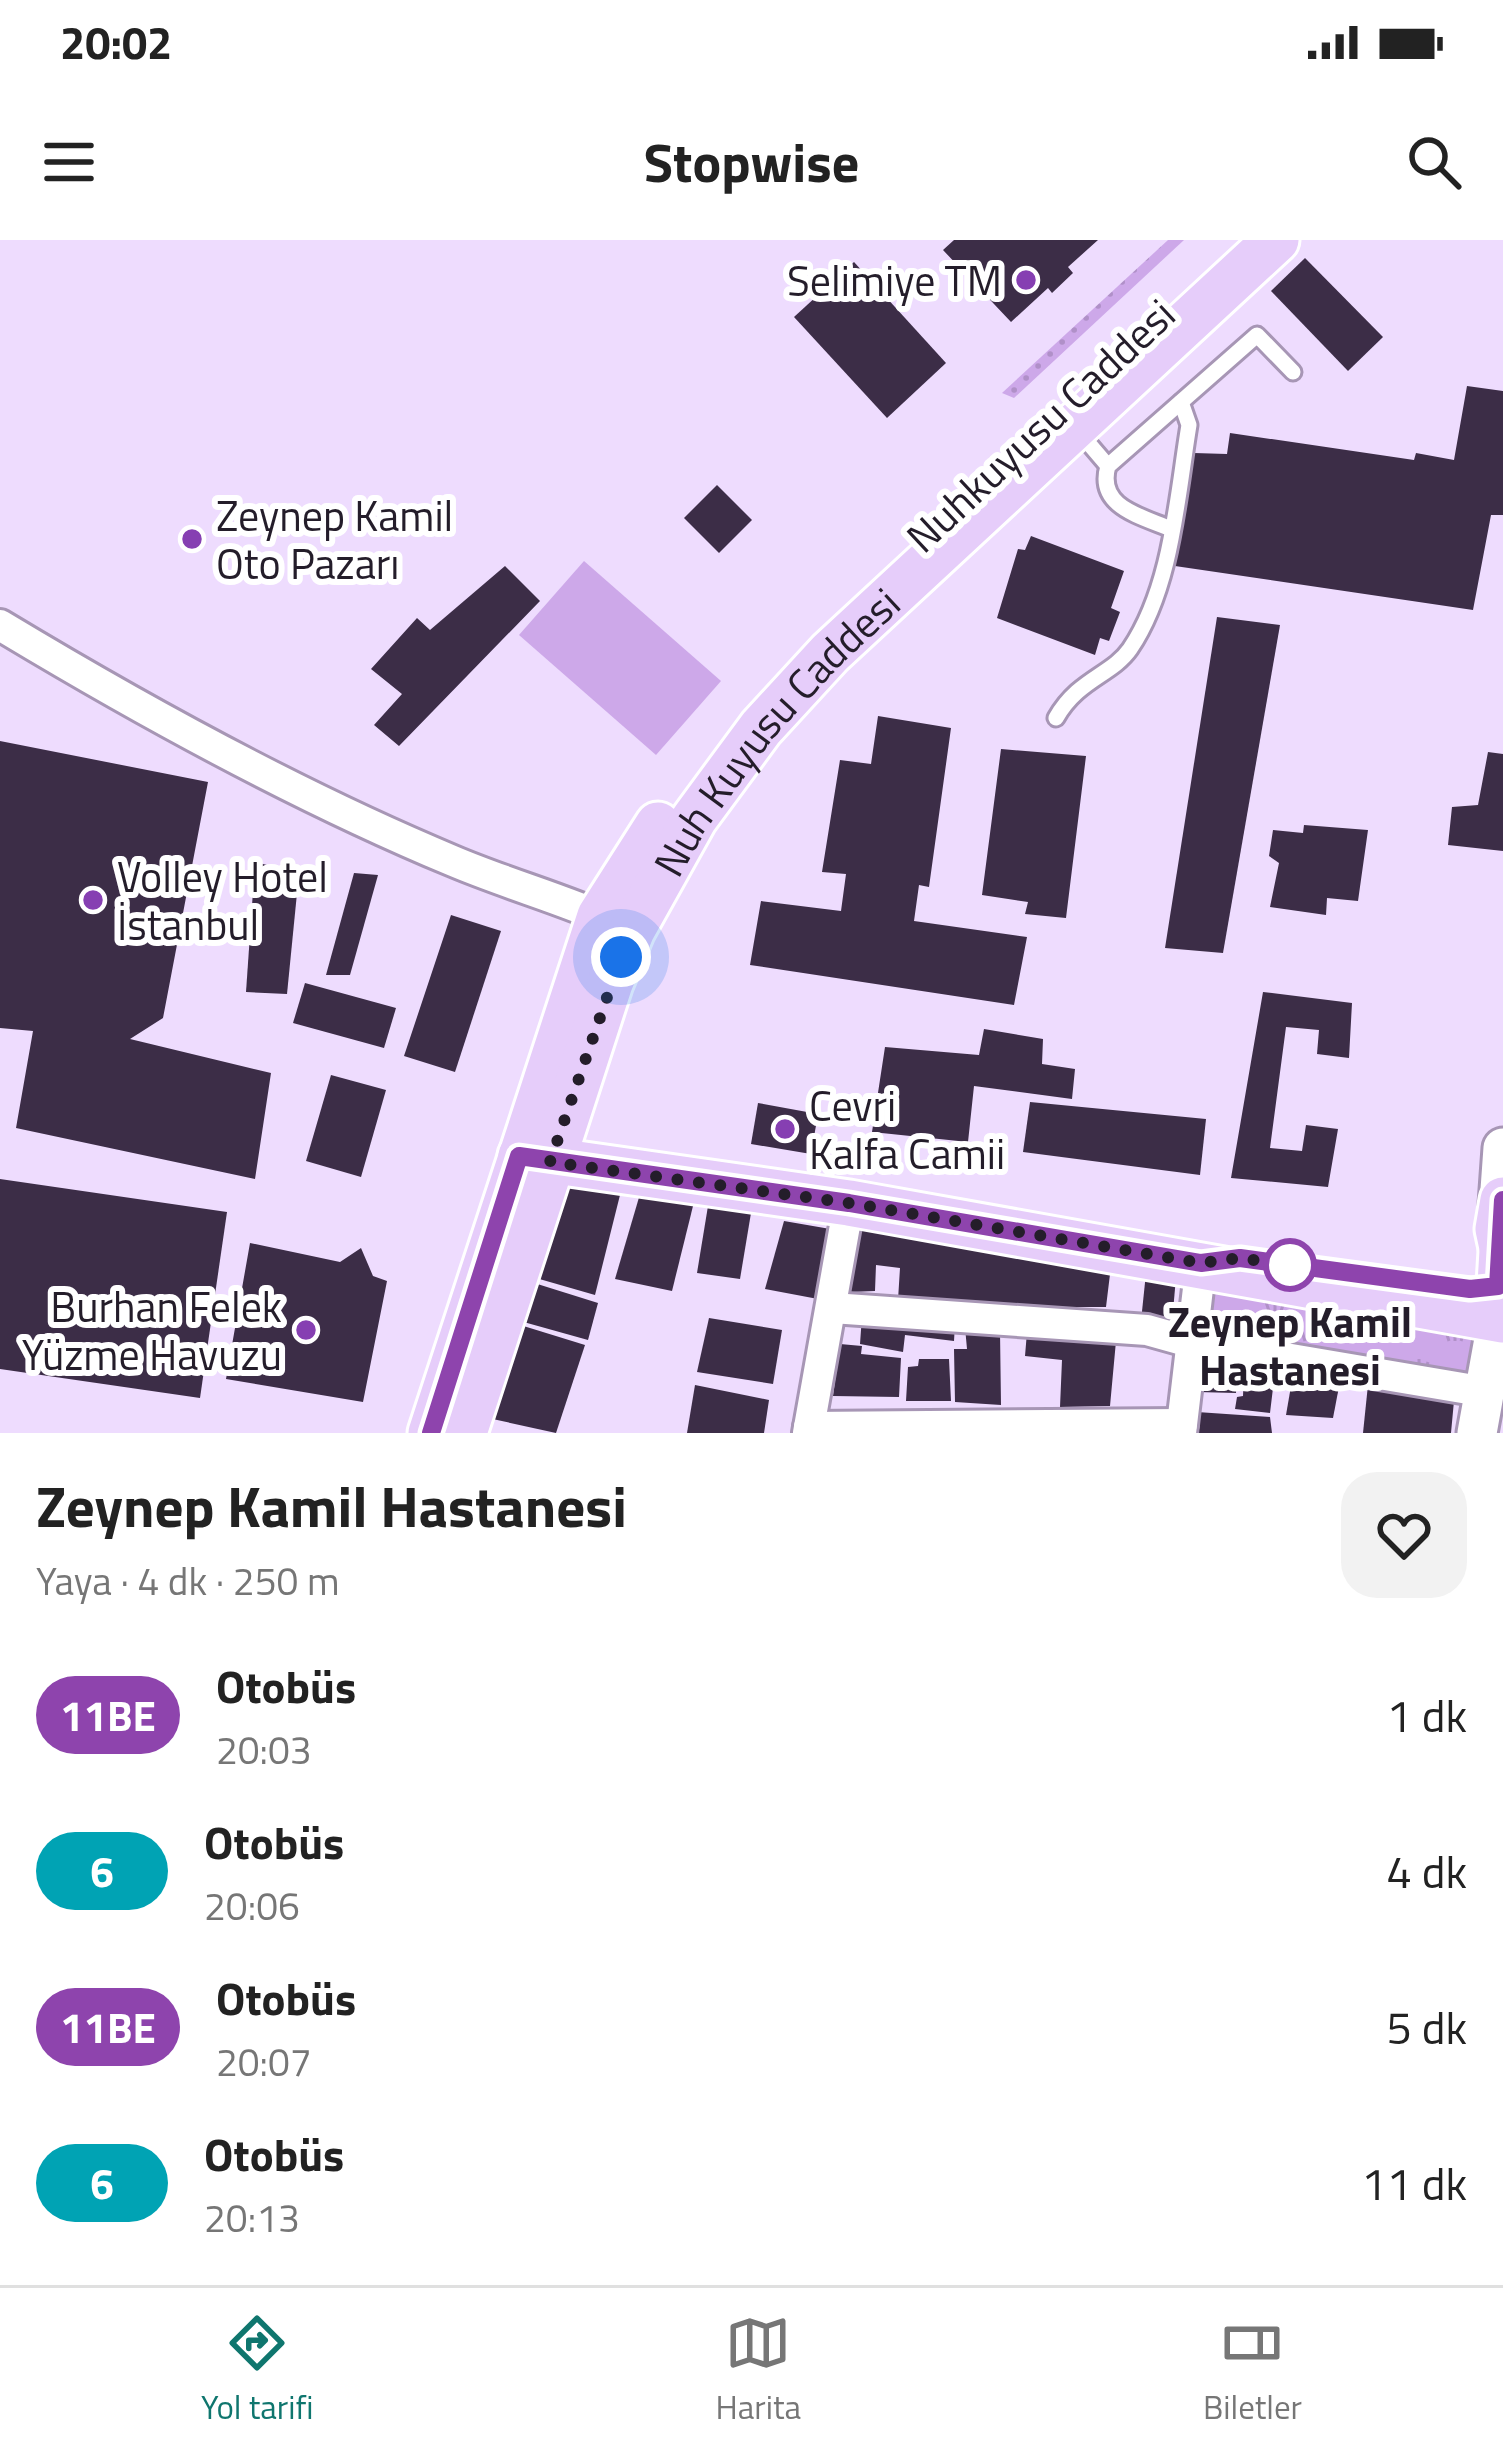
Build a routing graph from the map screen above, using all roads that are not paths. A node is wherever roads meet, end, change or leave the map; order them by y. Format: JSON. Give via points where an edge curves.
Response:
{"nodes":[{"id":1,"x":1237,"y":240,"type":"edge"},
{"id":2,"x":1276,"y":240,"type":"edge"},
{"id":3,"x":1293,"y":372,"type":"dead end"},
{"id":4,"x":1181,"y":402,"type":"junction"},
{"id":5,"x":1075,"y":428,"type":"junction"},
{"id":6,"x":1108,"y":466,"type":"junction"},
{"id":7,"x":1171,"y":529,"type":"junction"},
{"id":8,"x":0,"y":626,"type":"edge"},
{"id":9,"x":1057,"y":718,"type":"dead end"},
{"id":10,"x":616,"y":923,"type":"junction"},
{"id":11,"x":1503,"y":1148,"type":"edge"},
{"id":12,"x":534,"y":1159,"type":"junction"},
{"id":13,"x":849,"y":1203,"type":"junction"},
{"id":14,"x":1201,"y":1263,"type":"junction"},
{"id":15,"x":1501,"y":1263,"type":"edge"},
{"id":16,"x":832,"y":1308,"type":"junction"},
{"id":17,"x":1190,"y":1342,"type":"junction"},
{"id":18,"x":1494,"y":1404,"type":"edge"},
{"id":19,"x":1182,"y":1429,"type":"edge"},
{"id":20,"x":809,"y":1430,"type":"edge"},
{"id":21,"x":431,"y":1433,"type":"edge"},
{"id":22,"x":464,"y":1433,"type":"edge"},
{"id":23,"x":1478,"y":1433,"type":"edge"},
{"id":24,"x":1500,"y":1433,"type":"edge"}],
"edges":[{"from":1,"to":10,"type":"main road","name":"Nuhkuyusu Caddesi","via":[[754,695],[687,780]]},
{"from":2,"to":5,"type":"main road","name":"Nuh Kuyusu Caddesi"},
{"from":3,"to":4,"type":"lane","via":[[1258,335]]},
{"from":4,"to":6,"type":"lane"},
{"from":4,"to":7,"type":"lane","via":[[1189,425]]},
{"from":5,"to":6,"type":"lane"},
{"from":5,"to":10,"type":"main road","name":"Nuh Kuyusu Caddesi","via":[[830,653],[761,728]]},
{"from":6,"to":7,"type":"lane","via":[[1112,500]]},
{"from":7,"to":9,"type":"lane","via":[[1129,652],[1086,680]]},
{"from":8,"to":10,"type":"street","via":[[337,808]]},
{"from":10,"to":12,"type":"main road","name":"Nuhkuyusu Caddesi"},
{"from":11,"to":15,"type":"street"},
{"from":12,"to":13,"type":"main road"},
{"from":12,"to":21,"type":"main road","name":"Nuhkuyusu Caddesi"},
{"from":12,"to":22,"type":"main road"},
{"from":13,"to":14,"type":"main road"},
{"from":13,"to":16,"type":"street"},
{"from":14,"to":15,"type":"main road","via":[[1232,1274]]},
{"from":14,"to":17,"type":"street"},
{"from":15,"to":18,"type":"street"},
{"from":16,"to":17,"type":"street","via":[[1147,1330]]},
{"from":16,"to":20,"type":"street"},
{"from":17,"to":18,"type":"street"},
{"from":17,"to":19,"type":"street"},
{"from":18,"to":23,"type":"street"},
{"from":18,"to":24,"type":"street"},
{"from":19,"to":20,"type":"street"}]}
